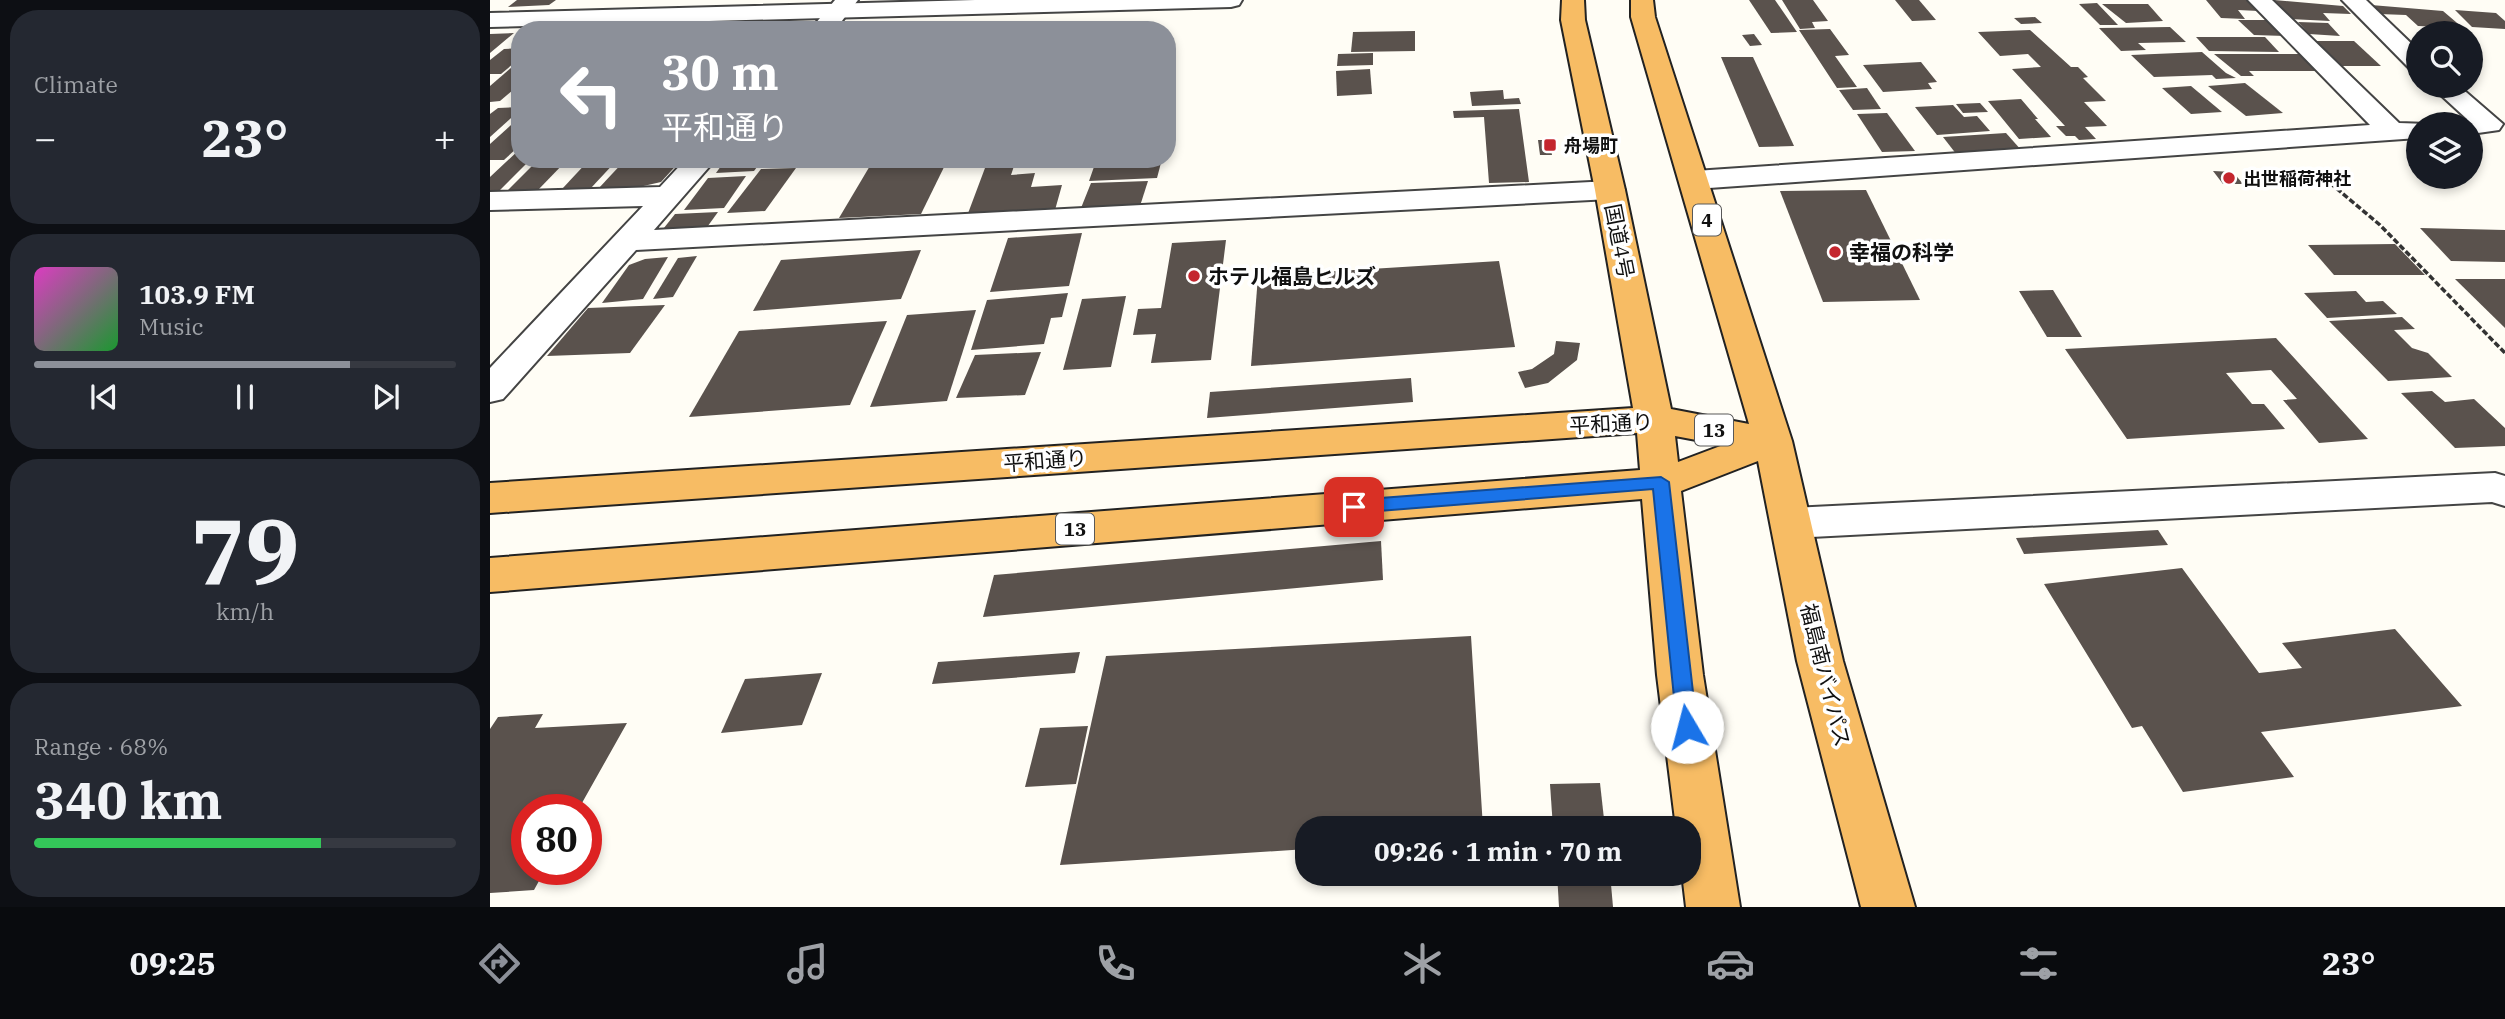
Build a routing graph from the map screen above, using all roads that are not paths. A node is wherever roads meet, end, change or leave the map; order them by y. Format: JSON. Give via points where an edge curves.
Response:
{"nodes":[{"id":1,"x":1231,"y":0,"type":"edge"},
{"id":2,"x":1573,"y":0,"type":"edge"},
{"id":3,"x":1642,"y":0,"type":"edge"},
{"id":4,"x":2259,"y":0,"type":"edge"},
{"id":5,"x":2353,"y":0,"type":"edge"},
{"id":6,"x":844,"y":5,"type":"edge"},
{"id":7,"x":490,"y":20,"type":"edge"},
{"id":8,"x":830,"y":21,"type":"edge"},
{"id":9,"x":2406,"y":51,"type":"edge"},
{"id":10,"x":2458,"y":98,"type":"edge"},
{"id":11,"x":2475,"y":112,"type":"edge"},
{"id":12,"x":2405,"y":131,"type":"edge"},
{"id":13,"x":694,"y":168,"type":"edge"},
{"id":14,"x":1695,"y":180,"type":"junction"},
{"id":15,"x":1610,"y":190,"type":"junction"},
{"id":16,"x":668,"y":196,"type":"junction"},
{"id":17,"x":490,"y":201,"type":"edge"},
{"id":18,"x":626,"y":241,"type":"junction"},
{"id":19,"x":490,"y":390,"type":"edge"},
{"id":20,"x":1654,"y":419,"type":"junction"},
{"id":21,"x":1773,"y":441,"type":"junction"},
{"id":22,"x":1661,"y":482,"type":"junction"},
{"id":23,"x":2505,"y":491,"type":"edge"},
{"id":24,"x":490,"y":498,"type":"edge"},
{"id":25,"x":1792,"y":523,"type":"junction"},
{"id":26,"x":490,"y":575,"type":"edge"},
{"id":27,"x":1713,"y":907,"type":"edge"},
{"id":28,"x":1888,"y":907,"type":"edge"}],
"edges":[{"from":1,"to":6,"type":"street"},
{"from":2,"to":15,"type":"highway","name":"国道4号","via":[[1573,20]]},
{"from":3,"to":14,"type":"highway","number":"4","via":[[1643,17]]},
{"from":4,"to":12,"type":"street"},
{"from":5,"to":9,"type":"street"},
{"from":6,"to":7,"type":"street"},
{"from":6,"to":8,"type":"street"},
{"from":10,"to":11,"type":"street"},
{"from":12,"to":14,"type":"street"},
{"from":13,"to":16,"type":"street"},
{"from":14,"to":21,"type":"highway","number":"4"},
{"from":15,"to":18,"type":"street"},
{"from":15,"to":20,"type":"highway","name":"国道4号"},
{"from":16,"to":17,"type":"street"},
{"from":16,"to":18,"type":"street"},
{"from":18,"to":19,"type":"street"},
{"from":20,"to":21,"type":"highway","name":"平和通り","number":"13"},
{"from":20,"to":22,"type":"highway","name":"国道4号"},
{"from":20,"to":24,"type":"highway","name":"平和通り","number":"13"},
{"from":21,"to":22,"type":"highway","number":"13"},
{"from":21,"to":25,"type":"highway","name":"福島南バイパス","number":"4"},
{"from":22,"to":26,"type":"highway","number":"13"},
{"from":22,"to":27,"type":"highway","via":[[1680,675]]},
{"from":23,"to":25,"type":"street","via":[[2495,487],[2313,495]]},
{"from":25,"to":28,"type":"highway","name":"福島南バイパス","number":"4","via":[[1820,661]]}]}
